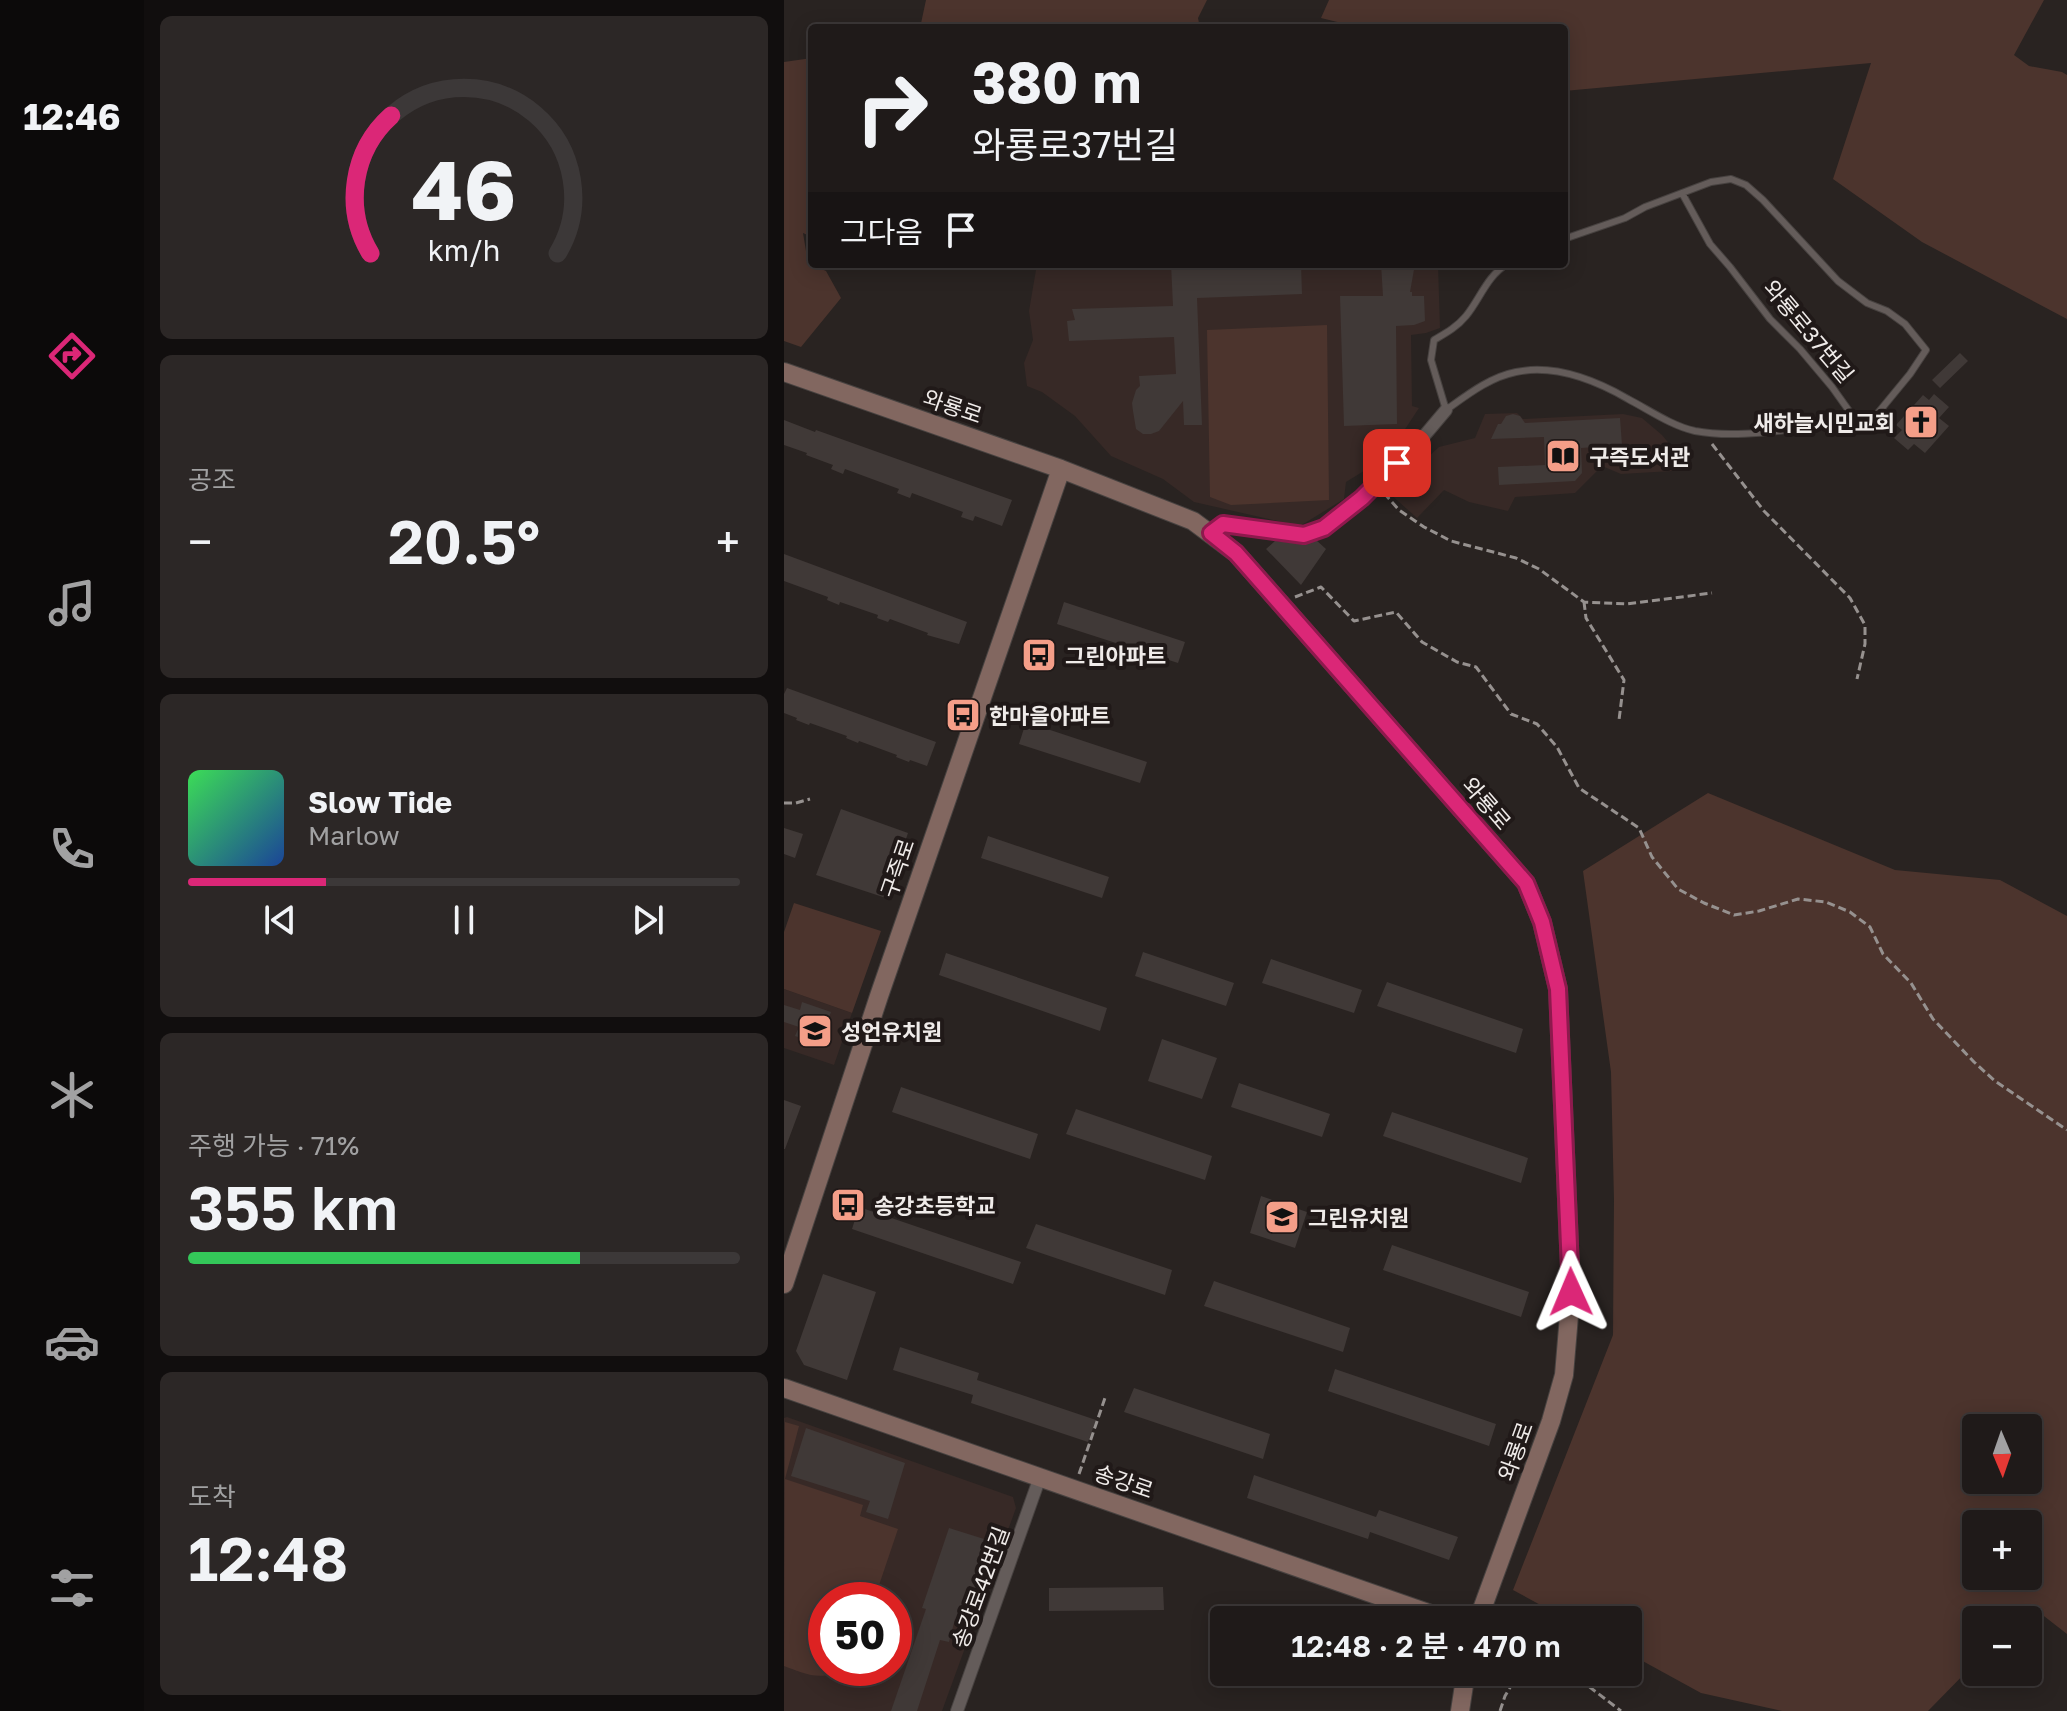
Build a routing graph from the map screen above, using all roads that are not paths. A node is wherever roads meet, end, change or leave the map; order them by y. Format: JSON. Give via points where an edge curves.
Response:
{"nodes":[{"id":1,"x":1682,"y":193,"type":"junction"},
{"id":2,"x":1568,"y":238,"type":"edge"},
{"id":3,"x":1500,"y":268,"type":"edge"},
{"id":4,"x":784,"y":372,"type":"edge"},
{"id":5,"x":1446,"y":410,"type":"junction"},
{"id":6,"x":1794,"y":429,"type":"dead end"},
{"id":7,"x":1061,"y":469,"type":"junction"},
{"id":8,"x":1211,"y":533,"type":"junction"},
{"id":9,"x":784,"y":1284,"type":"edge"},
{"id":10,"x":784,"y":1388,"type":"edge"},
{"id":11,"x":1040,"y":1477,"type":"junction"},
{"id":12,"x":1408,"y":1606,"type":"edge"},
{"id":13,"x":1483,"y":1606,"type":"edge"},
{"id":14,"x":1464,"y":1686,"type":"edge"},
{"id":15,"x":957,"y":1711,"type":"edge"},
{"id":16,"x":1460,"y":1711,"type":"edge"}],
"edges":[{"from":1,"to":1,"type":"lane","name":"와룡로37번길","via":[[1731,179],[1746,185],[1838,281],[1905,324],[1926,350],[1868,425],[1862,429],[1770,319],[1710,244]]},
{"from":1,"to":2,"type":"lane","name":"와룡로37번길"},
{"from":3,"to":5,"type":"lane","via":[[1456,327],[1434,340],[1431,360]]},
{"from":4,"to":7,"type":"main road","name":"와룡로"},
{"from":5,"to":6,"type":"lane","via":[[1514,372],[1542,369],[1615,391],[1694,431]]},
{"from":5,"to":8,"type":"street","via":[[1376,485],[1324,528],[1304,535],[1223,524]]},
{"from":7,"to":8,"type":"main road","name":"와룡로"},
{"from":7,"to":9,"type":"main road","name":"구즉로"},
{"from":8,"to":13,"type":"main road","name":"와룡로","via":[[1236,553],[1526,883],[1542,922],[1558,989],[1571,1292],[1564,1375]]},
{"from":10,"to":11,"type":"main road","name":"송강로"},
{"from":11,"to":12,"type":"main road","name":"송강로"},
{"from":11,"to":15,"type":"street","name":"송강로42번길"},
{"from":14,"to":16,"type":"main road"}]}
